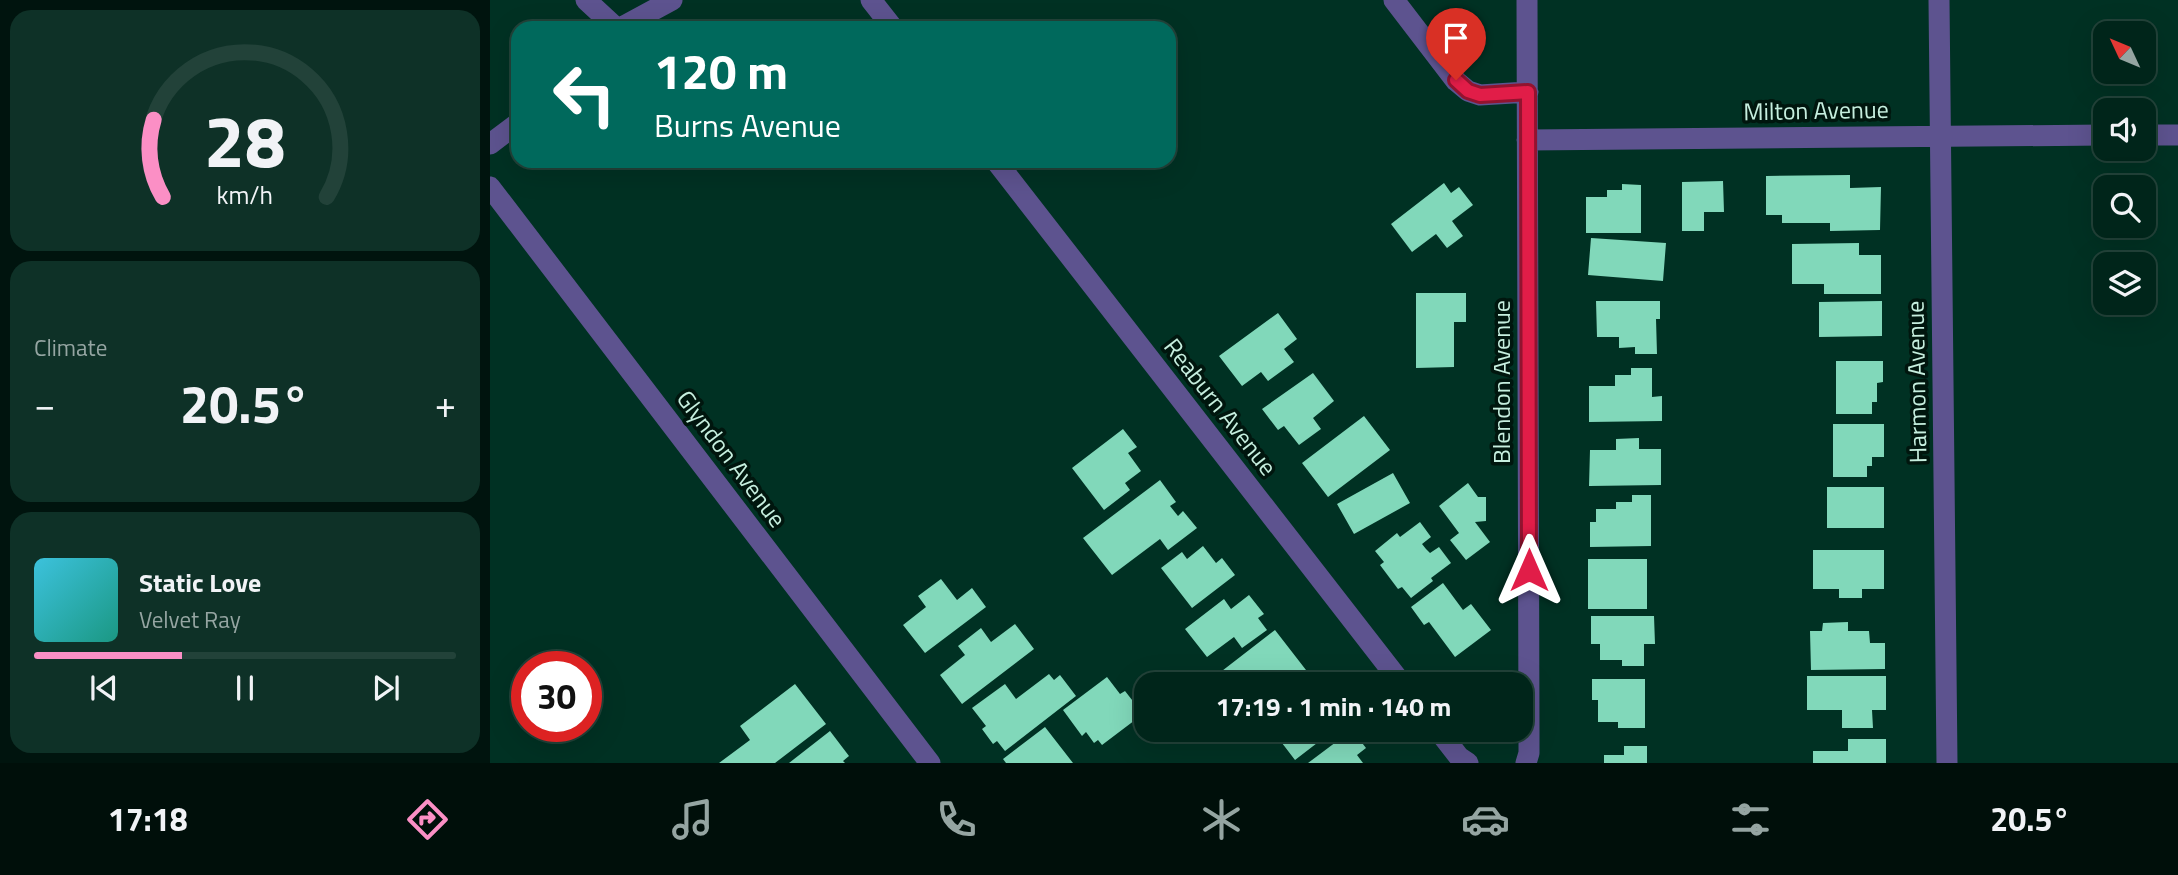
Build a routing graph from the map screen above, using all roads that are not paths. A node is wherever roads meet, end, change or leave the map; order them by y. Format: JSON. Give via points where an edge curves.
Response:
{"nodes":[{"id":1,"x":584,"y":0,"type":"edge"},
{"id":2,"x":871,"y":0,"type":"edge"},
{"id":3,"x":1394,"y":0,"type":"edge"},
{"id":4,"x":1527,"y":0,"type":"edge"},
{"id":5,"x":1939,"y":0,"type":"edge"},
{"id":6,"x":671,"y":1,"type":"edge"},
{"id":7,"x":611,"y":21,"type":"edge"},
{"id":8,"x":631,"y":21,"type":"edge"},
{"id":9,"x":888,"y":21,"type":"edge"},
{"id":10,"x":1528,"y":92,"type":"junction"},
{"id":11,"x":511,"y":128,"type":"edge"},
{"id":12,"x":2093,"y":135,"type":"edge"},
{"id":13,"x":2156,"y":135,"type":"edge"},
{"id":14,"x":2178,"y":135,"type":"edge"},
{"id":15,"x":1940,"y":136,"type":"junction"},
{"id":16,"x":1527,"y":140,"type":"junction"},
{"id":17,"x":490,"y":144,"type":"edge"},
{"id":18,"x":1001,"y":168,"type":"edge"},
{"id":19,"x":490,"y":187,"type":"edge"},
{"id":20,"x":1393,"y":672,"type":"edge"},
{"id":21,"x":1447,"y":742,"type":"edge"},
{"id":22,"x":930,"y":763,"type":"edge"},
{"id":23,"x":1468,"y":763,"type":"edge"},
{"id":24,"x":1526,"y":763,"type":"edge"},
{"id":25,"x":1947,"y":763,"type":"edge"}],
"edges":[{"from":1,"to":7,"type":"street"},
{"from":2,"to":9,"type":"street"},
{"from":3,"to":10,"type":"street","via":[[1468,91],[1480,95]]},
{"from":4,"to":10,"type":"street","name":"Blendon Avenue"},
{"from":5,"to":15,"type":"street","name":"Harmon Avenue"},
{"from":6,"to":8,"type":"street"},
{"from":10,"to":16,"type":"street","name":"Blendon Avenue"},
{"from":11,"to":17,"type":"street"},
{"from":12,"to":15,"type":"street","name":"Milton Avenue"},
{"from":13,"to":14,"type":"street"},
{"from":15,"to":16,"type":"street","name":"Milton Avenue"},
{"from":15,"to":25,"type":"street","name":"Harmon Avenue"},
{"from":16,"to":24,"type":"street","name":"Blendon Avenue"},
{"from":18,"to":20,"type":"street","name":"Reaburn Avenue"},
{"from":19,"to":22,"type":"street","name":"Glyndon Avenue"},
{"from":21,"to":23,"type":"street"}]}
